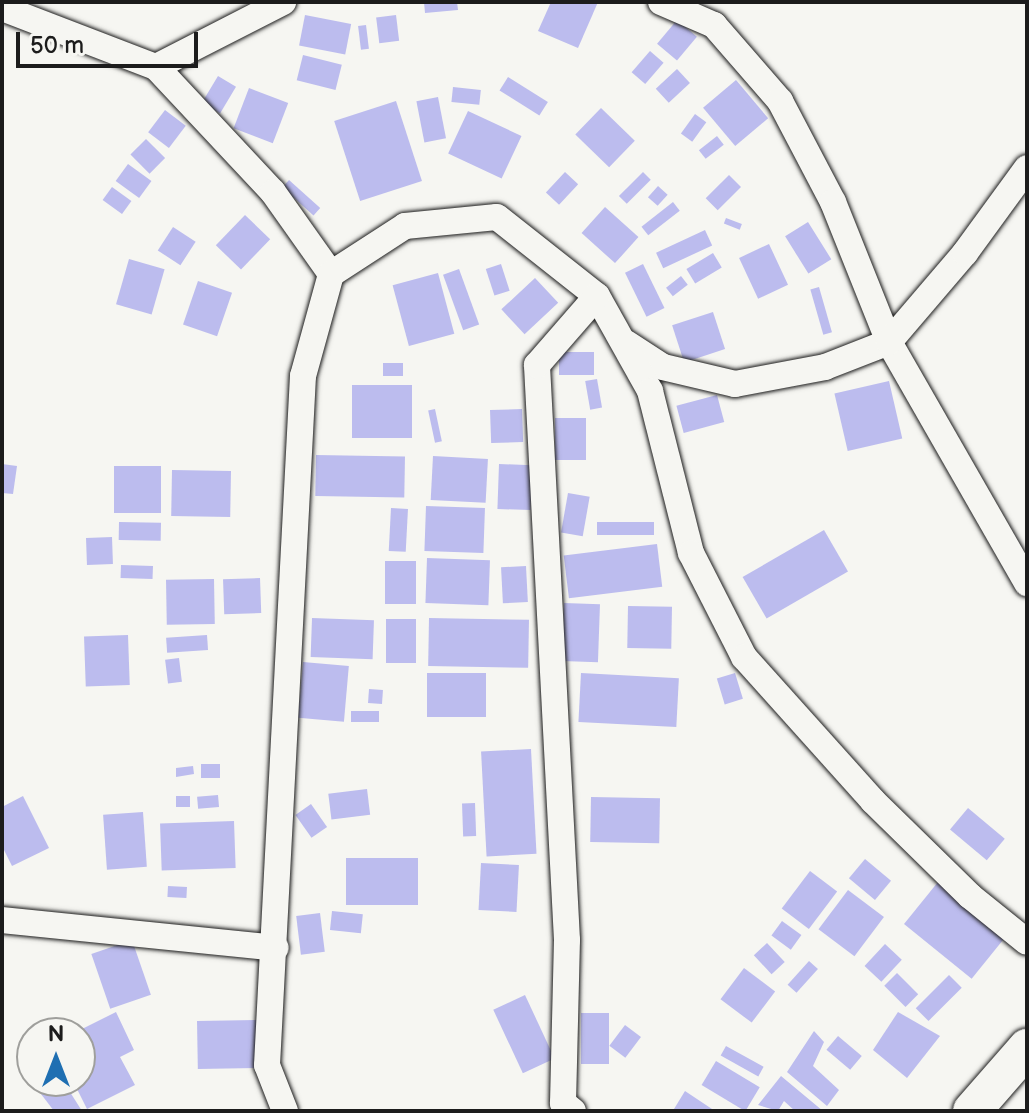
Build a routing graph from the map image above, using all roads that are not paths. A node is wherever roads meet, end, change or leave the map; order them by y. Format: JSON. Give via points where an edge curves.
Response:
{"nodes":[{"id":1,"x":283,"y":2,"type":"edge"},
{"id":2,"x":661,"y":2,"type":"edge"},
{"id":3,"x":2,"y":8,"type":"edge"},
{"id":4,"x":156,"y":67,"type":"junction"},
{"id":5,"x":1027,"y":168,"type":"edge"},
{"id":6,"x":331,"y":274,"type":"junction"},
{"id":7,"x":597,"y":296,"type":"junction"},
{"id":8,"x":622,"y":341,"type":"junction"},
{"id":9,"x":889,"y":342,"type":"junction"},
{"id":10,"x":1027,"y":583,"type":"edge"},
{"id":11,"x":2,"y":920,"type":"edge"},
{"id":12,"x":1027,"y":942,"type":"edge"},
{"id":13,"x":276,"y":948,"type":"junction"},
{"id":14,"x":1027,"y":1048,"type":"edge"},
{"id":15,"x":285,"y":1111,"type":"edge"},
{"id":16,"x":573,"y":1111,"type":"edge"},
{"id":17,"x":972,"y":1111,"type":"edge"}],
"edges":[{"from":1,"to":4,"type":"street"},
{"from":2,"to":9,"type":"street","via":[[714,25],[780,101],[833,202]]},
{"from":3,"to":4,"type":"street"},
{"from":4,"to":6,"type":"street","via":[[273,192]]},
{"from":5,"to":9,"type":"street","via":[[965,253]]},
{"from":6,"to":7,"type":"street","via":[[405,226],[497,217]]},
{"from":6,"to":13,"type":"street","via":[[303,376]]},
{"from":7,"to":8,"type":"street"},
{"from":7,"to":16,"type":"street","via":[[537,365],[567,940],[563,1103]]},
{"from":8,"to":9,"type":"street","via":[[663,367],[735,384],[825,367]]},
{"from":8,"to":12,"type":"street","via":[[650,391],[691,553],[744,657],[873,801],[970,896]]},
{"from":9,"to":10,"type":"street"},
{"from":11,"to":13,"type":"street"},
{"from":13,"to":15,"type":"street","via":[[267,1065]]},
{"from":14,"to":17,"type":"main road"}]}
